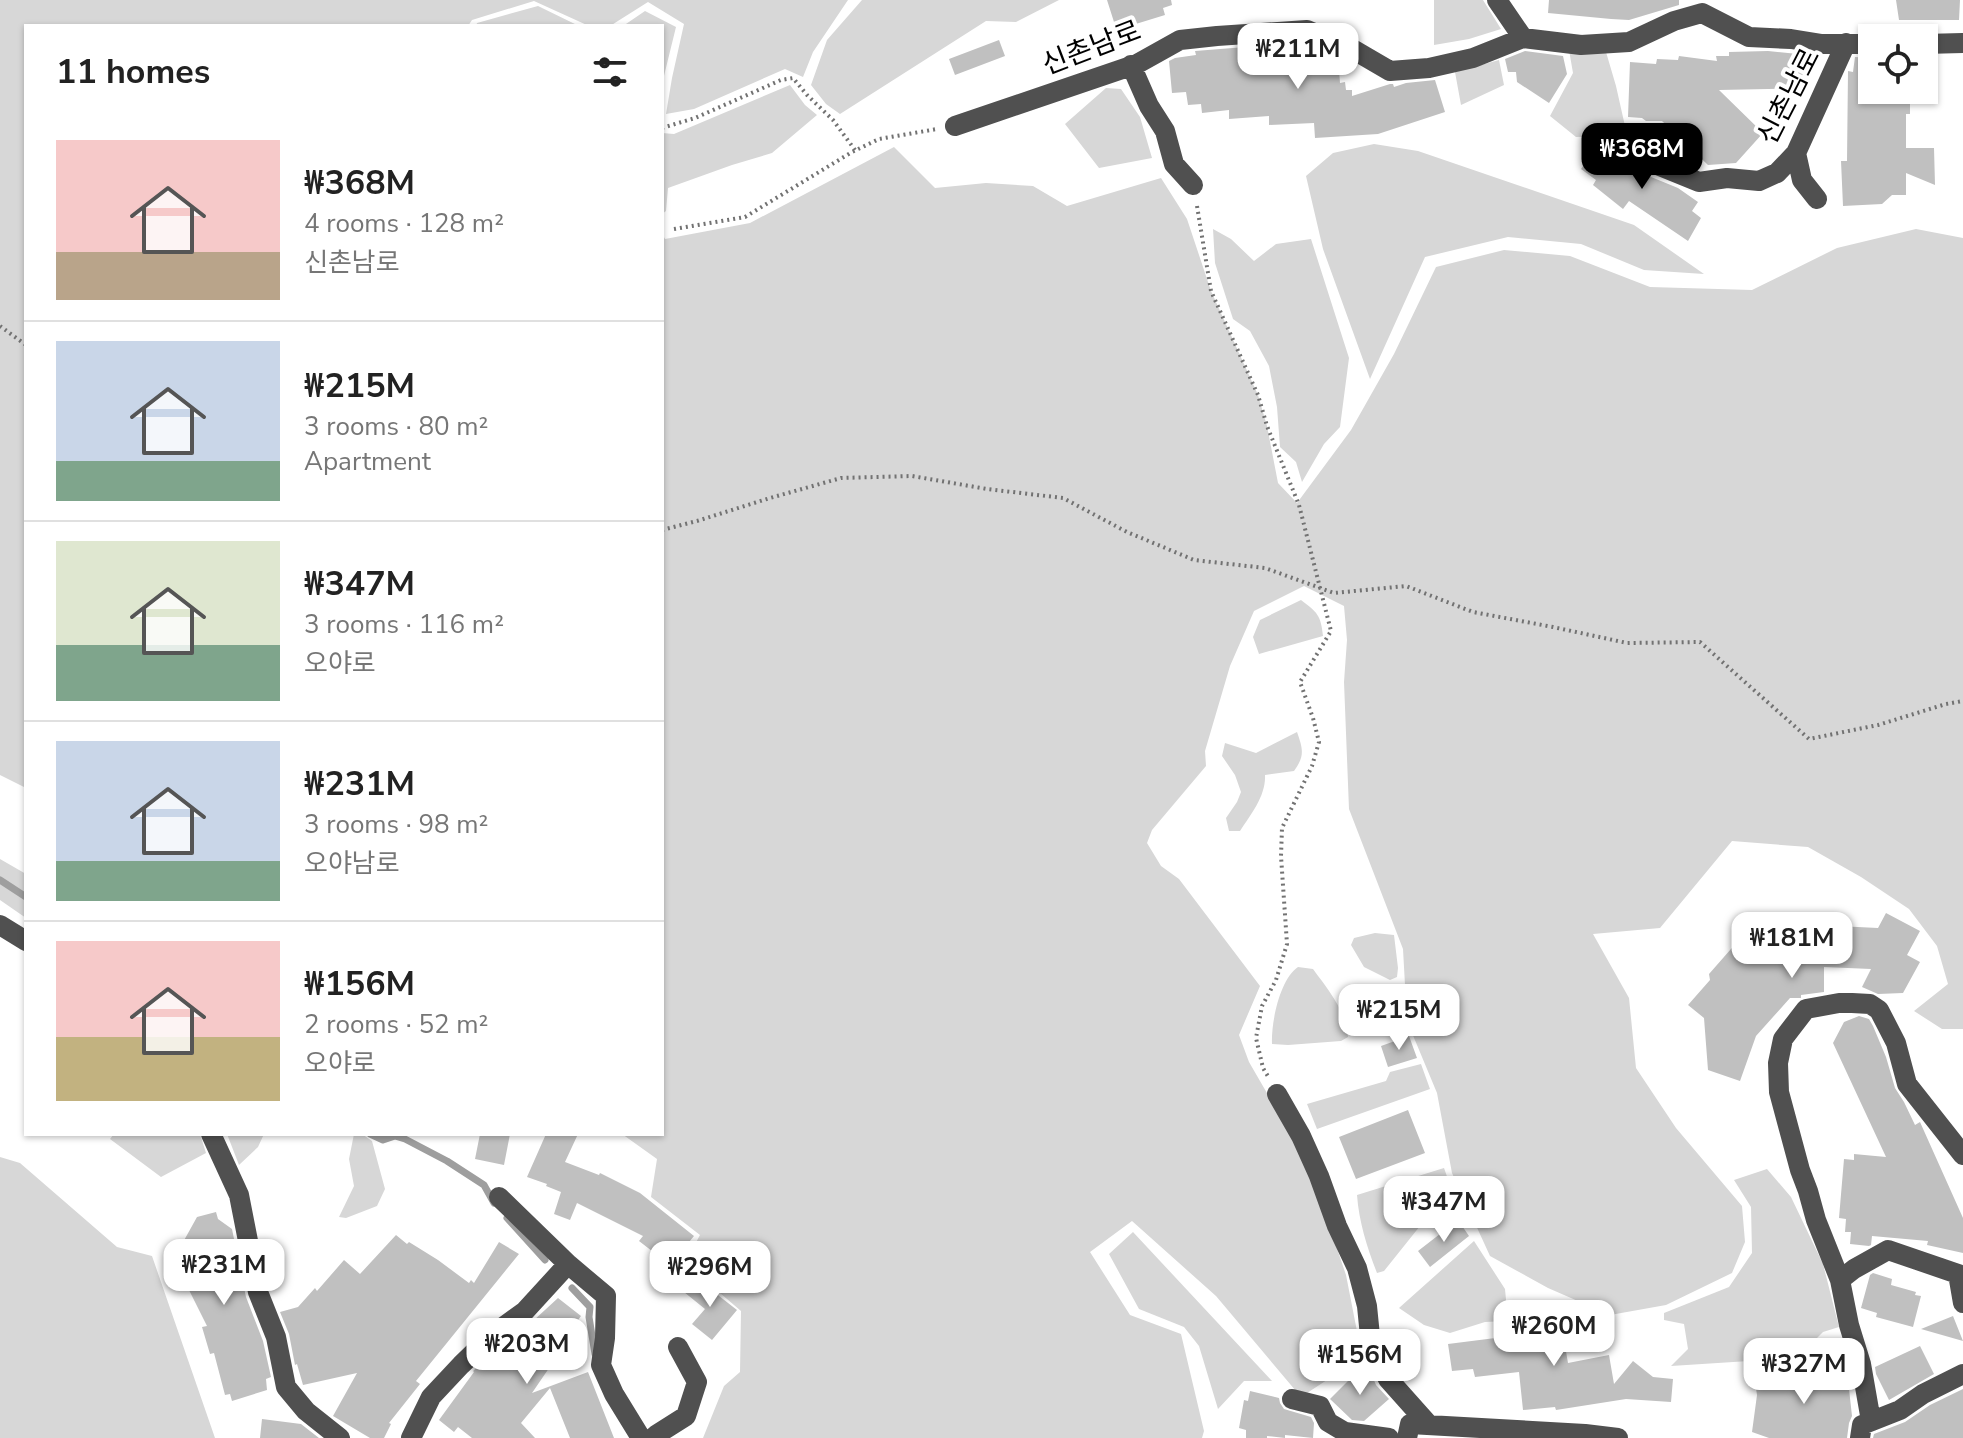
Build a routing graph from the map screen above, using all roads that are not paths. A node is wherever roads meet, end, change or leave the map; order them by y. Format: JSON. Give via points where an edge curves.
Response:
{"nodes":[{"id":1,"x":1497,"y":0,"type":"edge"},
{"id":2,"x":1700,"y":6,"type":"edge"},
{"id":3,"x":1523,"y":38,"type":"junction"},
{"id":4,"x":1846,"y":43,"type":"junction"},
{"id":5,"x":1858,"y":43,"type":"edge"},
{"id":6,"x":1963,"y":43,"type":"edge"},
{"id":7,"x":1938,"y":44,"type":"edge"},
{"id":8,"x":1131,"y":65,"type":"junction"},
{"id":9,"x":955,"y":126,"type":"road end"},
{"id":10,"x":1796,"y":153,"type":"junction"},
{"id":11,"x":1640,"y":158,"type":"dead end"},
{"id":12,"x":1193,"y":185,"type":"road end"},
{"id":13,"x":1817,"y":199,"type":"dead end"},
{"id":14,"x":0,"y":925,"type":"edge"},
{"id":15,"x":24,"y":940,"type":"edge"},
{"id":16,"x":1277,"y":1094,"type":"road end"},
{"id":17,"x":212,"y":1136,"type":"edge"},
{"id":18,"x":1963,"y":1155,"type":"edge"},
{"id":19,"x":499,"y":1197,"type":"dead end"},
{"id":20,"x":568,"y":1264,"type":"junction"},
{"id":21,"x":1960,"y":1271,"type":"edge"},
{"id":22,"x":1840,"y":1280,"type":"junction"},
{"id":23,"x":1963,"y":1303,"type":"edge"},
{"id":24,"x":678,"y":1347,"type":"dead end"},
{"id":25,"x":1963,"y":1374,"type":"edge"},
{"id":26,"x":1292,"y":1399,"type":"dead end"},
{"id":27,"x":1429,"y":1425,"type":"junction"},
{"id":28,"x":1866,"y":1429,"type":"edge"},
{"id":29,"x":340,"y":1438,"type":"edge"},
{"id":30,"x":411,"y":1438,"type":"edge"},
{"id":31,"x":641,"y":1438,"type":"edge"},
{"id":32,"x":655,"y":1438,"type":"edge"},
{"id":33,"x":1389,"y":1438,"type":"edge"},
{"id":34,"x":1407,"y":1438,"type":"edge"},
{"id":35,"x":1618,"y":1438,"type":"edge"}],
"edges":[{"from":1,"to":3,"type":"street"},
{"from":2,"to":3,"type":"street","name":"신촌남로","via":[[1629,42],[1581,45]]},
{"from":2,"to":4,"type":"street","name":"신촌남로","via":[[1749,37]]},
{"from":3,"to":8,"type":"street","name":"신촌남로","via":[[1473,58],[1390,71],[1307,30],[1180,40]]},
{"from":4,"to":5,"type":"street","name":"신촌남로"},
{"from":4,"to":10,"type":"street","name":"신촌남로"},
{"from":6,"to":7,"type":"street"},
{"from":8,"to":9,"type":"street","name":"신촌남로"},
{"from":8,"to":12,"type":"street","via":[[1165,131],[1174,164]]},
{"from":10,"to":11,"type":"street","name":"신촌남로","via":[[1777,173],[1759,181],[1699,182]]},
{"from":10,"to":13,"type":"street","via":[[1802,180]]},
{"from":14,"to":15,"type":"street"},
{"from":16,"to":27,"type":"street","via":[[1301,1136],[1357,1268],[1380,1362],[1388,1379]]},
{"from":17,"to":29,"type":"street","via":[[239,1195],[258,1292],[276,1337],[286,1387]]},
{"from":18,"to":22,"type":"street","via":[[1907,1084],[1896,1043],[1879,1010],[1852,1003],[1806,1009],[1783,1039],[1779,1092],[1816,1220]]},
{"from":19,"to":20,"type":"street"},
{"from":20,"to":30,"type":"street","via":[[431,1397]]},
{"from":20,"to":31,"type":"street","via":[[606,1296],[601,1365]]},
{"from":21,"to":22,"type":"street","via":[[1888,1250]]},
{"from":21,"to":23,"type":"street"},
{"from":22,"to":28,"type":"street","via":[[1861,1364]]},
{"from":24,"to":32,"type":"street","via":[[697,1382],[686,1416]]},
{"from":25,"to":28,"type":"street"},
{"from":26,"to":33,"type":"street","via":[[1320,1406],[1328,1422],[1345,1432]]},
{"from":27,"to":34,"type":"street","via":[[1410,1424]]},
{"from":27,"to":35,"type":"street"}]}
